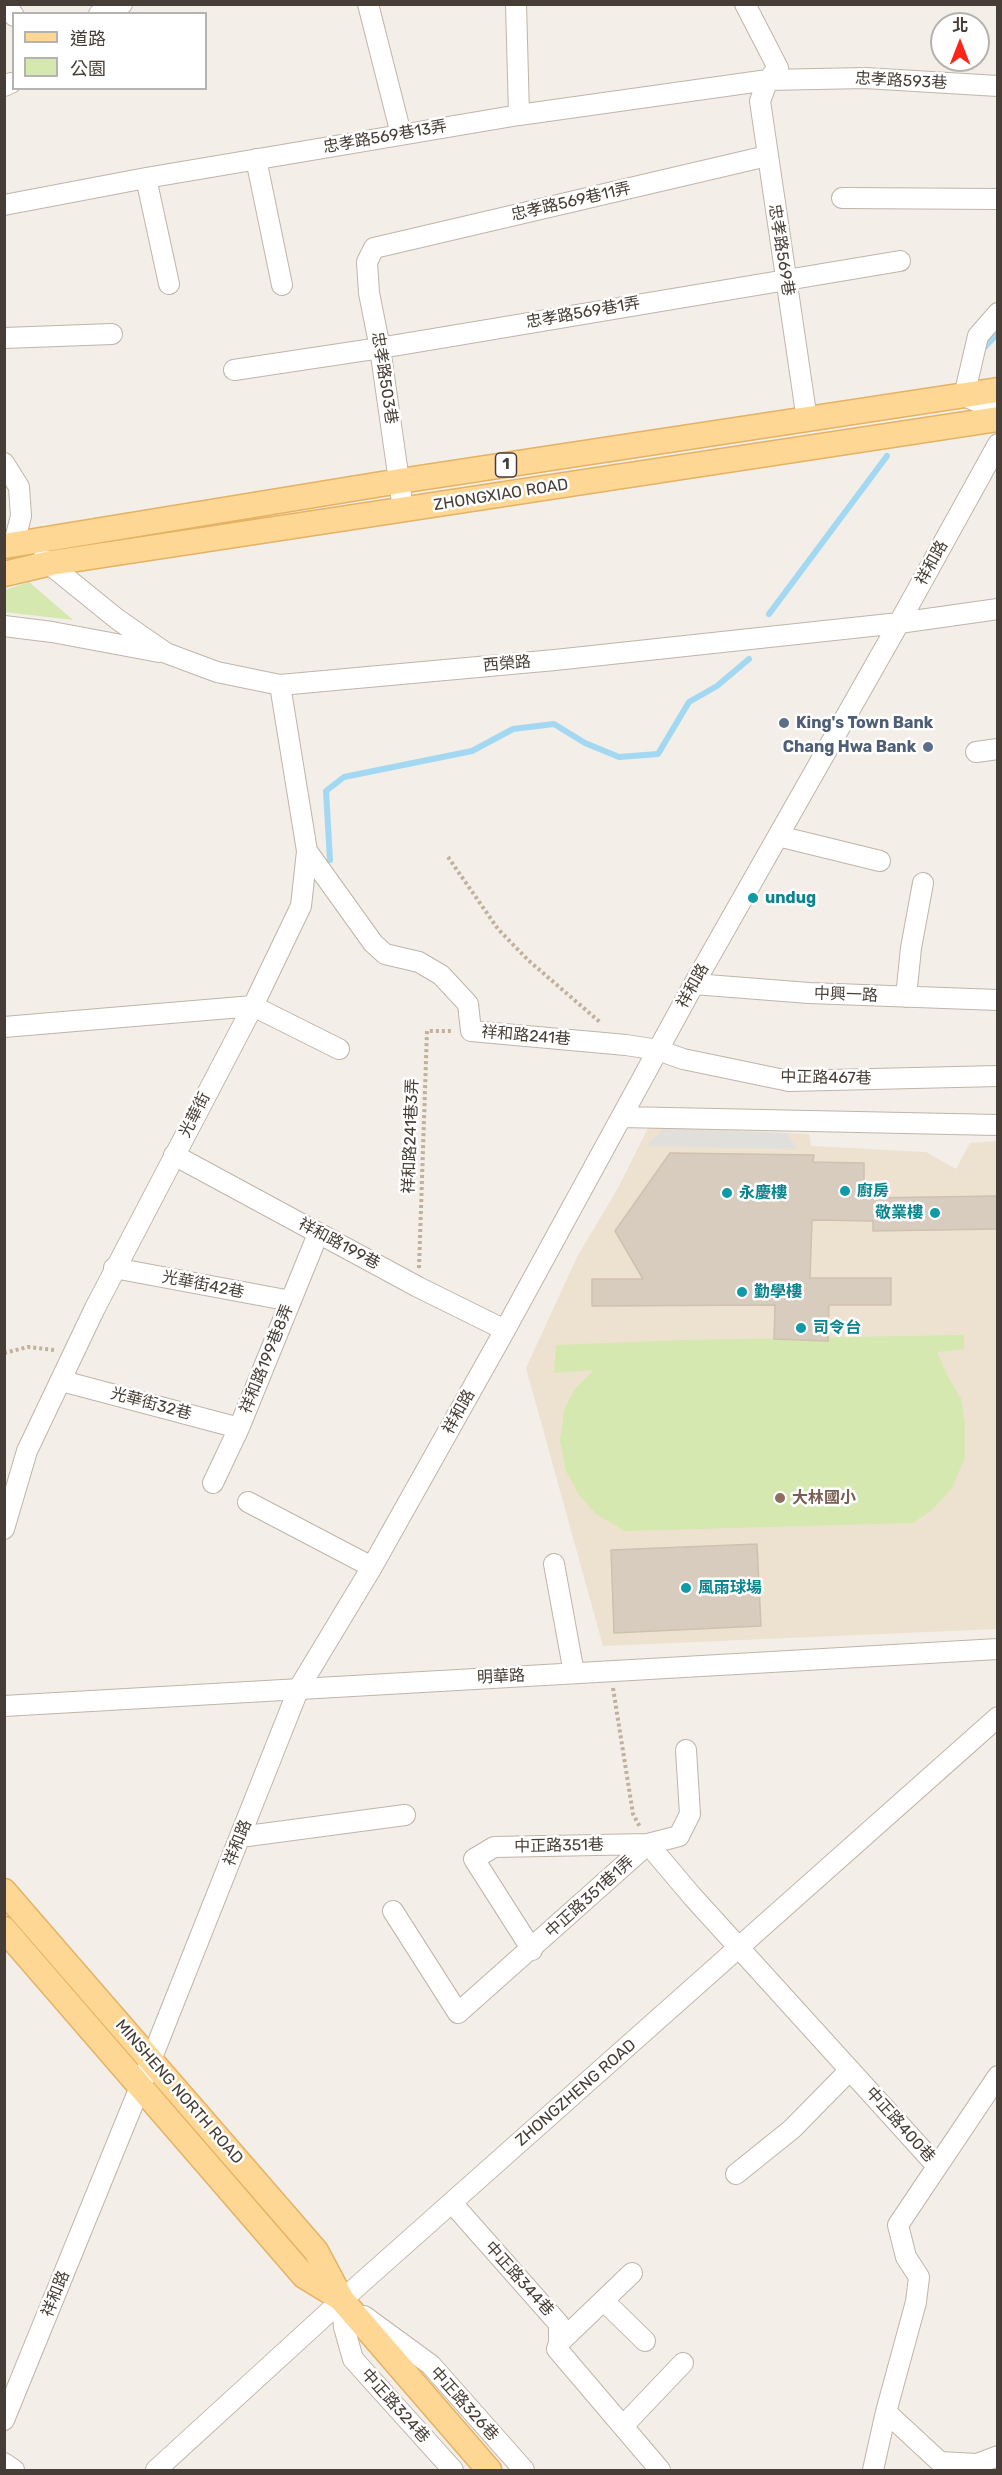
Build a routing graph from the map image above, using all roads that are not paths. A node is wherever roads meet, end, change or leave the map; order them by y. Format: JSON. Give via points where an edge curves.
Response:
{"nodes":[{"id":1,"x":122,"y":4,"type":"edge"},
{"id":2,"x":368,"y":4,"type":"edge"},
{"id":3,"x":516,"y":4,"type":"edge"},
{"id":4,"x":745,"y":4,"type":"edge"},
{"id":5,"x":104,"y":12,"type":"edge"},
{"id":6,"x":768,"y":80,"type":"junction"},
{"id":7,"x":998,"y":86,"type":"edge"},
{"id":8,"x":519,"y":115,"type":"junction"},
{"id":9,"x":401,"y":135,"type":"junction"},
{"id":10,"x":767,"y":156,"type":"junction"},
{"id":11,"x":256,"y":159,"type":"junction"},
{"id":12,"x":146,"y":178,"type":"junction"},
{"id":13,"x":842,"y":198,"type":"dead end"},
{"id":14,"x":998,"y":199,"type":"edge"},
{"id":15,"x":4,"y":205,"type":"edge"},
{"id":16,"x":374,"y":248,"type":"joint"},
{"id":17,"x":900,"y":261,"type":"dead end"},
{"id":18,"x":785,"y":279,"type":"junction"},
{"id":19,"x":169,"y":284,"type":"dead end"},
{"id":20,"x":282,"y":285,"type":"dead end"},
{"id":21,"x":998,"y":313,"type":"edge"},
{"id":22,"x":112,"y":334,"type":"dead end"},
{"id":23,"x":4,"y":338,"type":"edge"},
{"id":24,"x":380,"y":348,"type":"junction"},
{"id":25,"x":234,"y":370,"type":"dead end"},
{"id":26,"x":998,"y":390,"type":"edge"},
{"id":27,"x":964,"y":396,"type":"junction"},
{"id":28,"x":998,"y":410,"type":"edge"},
{"id":29,"x":998,"y":419,"type":"edge"},
{"id":30,"x":807,"y":420,"type":"junction"},
{"id":31,"x":998,"y":444,"type":"edge"},
{"id":32,"x":4,"y":463,"type":"edge"},
{"id":33,"x":400,"y":481,"type":"junction"},
{"id":34,"x":403,"y":509,"type":"junction"},
{"id":35,"x":8,"y":542,"type":"edge"},
{"id":36,"x":51,"y":563,"type":"junction"},
{"id":37,"x":4,"y":574,"type":"edge"},
{"id":38,"x":998,"y":609,"type":"edge"},
{"id":39,"x":899,"y":623,"type":"junction"},
{"id":40,"x":4,"y":626,"type":"edge"},
{"id":41,"x":166,"y":653,"type":"junction"},
{"id":42,"x":280,"y":686,"type":"junction"},
{"id":43,"x":998,"y":749,"type":"edge"},
{"id":44,"x":976,"y":752,"type":"dead end"},
{"id":45,"x":778,"y":836,"type":"junction"},
{"id":46,"x":307,"y":851,"type":"junction"},
{"id":47,"x":880,"y":861,"type":"dead end"},
{"id":48,"x":923,"y":883,"type":"dead end"},
{"id":49,"x":694,"y":984,"type":"junction"},
{"id":50,"x":906,"y":997,"type":"junction"},
{"id":51,"x":998,"y":1000,"type":"edge"},
{"id":52,"x":254,"y":1006,"type":"junction"},
{"id":53,"x":4,"y":1027,"type":"edge"},
{"id":54,"x":339,"y":1049,"type":"dead end"},
{"id":55,"x":658,"y":1050,"type":"junction"},
{"id":56,"x":998,"y":1076,"type":"edge"},
{"id":57,"x":621,"y":1117,"type":"junction"},
{"id":58,"x":998,"y":1125,"type":"edge"},
{"id":59,"x":174,"y":1155,"type":"junction"},
{"id":60,"x":318,"y":1234,"type":"junction"},
{"id":61,"x":114,"y":1268,"type":"junction"},
{"id":62,"x":291,"y":1301,"type":"junction"},
{"id":63,"x":505,"y":1330,"type":"junction"},
{"id":64,"x":63,"y":1381,"type":"junction"},
{"id":65,"x":239,"y":1428,"type":"junction"},
{"id":66,"x":213,"y":1483,"type":"dead end"},
{"id":67,"x":248,"y":1502,"type":"dead end"},
{"id":68,"x":4,"y":1529,"type":"edge"},
{"id":69,"x":554,"y":1564,"type":"dead end"},
{"id":70,"x":372,"y":1567,"type":"junction"},
{"id":71,"x":998,"y":1649,"type":"edge"},
{"id":72,"x":574,"y":1673,"type":"junction"},
{"id":73,"x":299,"y":1688,"type":"junction"},
{"id":74,"x":4,"y":1706,"type":"edge"},
{"id":75,"x":998,"y":1717,"type":"edge"},
{"id":76,"x":686,"y":1750,"type":"dead end"},
{"id":77,"x":405,"y":1815,"type":"dead end"},
{"id":78,"x":240,"y":1837,"type":"junction"},
{"id":79,"x":648,"y":1844,"type":"junction"},
{"id":80,"x":474,"y":1859,"type":"joint"},
{"id":81,"x":4,"y":1892,"type":"edge"},
{"id":82,"x":393,"y":1911,"type":"dead end"},
{"id":83,"x":4,"y":1929,"type":"edge"},
{"id":84,"x":740,"y":1948,"type":"junction"},
{"id":85,"x":532,"y":1950,"type":"junction"},
{"id":86,"x":152,"y":2060,"type":"junction"},
{"id":87,"x":850,"y":2070,"type":"junction"},
{"id":88,"x":998,"y":2076,"type":"edge"},
{"id":89,"x":141,"y":2086,"type":"junction"},
{"id":90,"x":937,"y":2166,"type":"junction"},
{"id":91,"x":736,"y":2175,"type":"dead end"},
{"id":92,"x":452,"y":2203,"type":"junction"},
{"id":93,"x":632,"y":2273,"type":"dead end"},
{"id":94,"x":342,"y":2300,"type":"junction"},
{"id":95,"x":604,"y":2301,"type":"junction"},
{"id":96,"x":645,"y":2341,"type":"dead end"},
{"id":97,"x":559,"y":2343,"type":"junction"},
{"id":98,"x":683,"y":2363,"type":"dead end"},
{"id":99,"x":886,"y":2412,"type":"junction"},
{"id":100,"x":4,"y":2420,"type":"edge"},
{"id":101,"x":623,"y":2426,"type":"junction"},
{"id":102,"x":998,"y":2456,"type":"edge"},
{"id":103,"x":4,"y":2463,"type":"edge"},
{"id":104,"x":14,"y":2470,"type":"edge"},
{"id":105,"x":156,"y":2470,"type":"edge"},
{"id":106,"x":453,"y":2470,"type":"edge"},
{"id":107,"x":489,"y":2470,"type":"edge"},
{"id":108,"x":524,"y":2470,"type":"edge"},
{"id":109,"x":660,"y":2470,"type":"edge"},
{"id":110,"x":873,"y":2470,"type":"edge"}],
"edges":[{"from":1,"to":5,"type":"street"},
{"from":2,"to":9,"type":"street"},
{"from":3,"to":8,"type":"street"},
{"from":4,"to":6,"type":"street","name":"忠孝路569巷","via":[[778,68]]},
{"from":6,"to":7,"type":"street","name":"忠孝路593巷","via":[[865,78]]},
{"from":6,"to":8,"type":"street","name":"忠孝路569巷13弄"},
{"from":6,"to":10,"type":"street","name":"忠孝路569巷","via":[[760,101]]},
{"from":8,"to":9,"type":"street","name":"忠孝路569巷13弄"},
{"from":9,"to":11,"type":"street","name":"忠孝路569巷13弄"},
{"from":10,"to":16,"type":"street","name":"忠孝路569巷11弄"},
{"from":10,"to":18,"type":"street","name":"忠孝路569巷"},
{"from":11,"to":12,"type":"street","name":"忠孝路569巷13弄"},
{"from":11,"to":20,"type":"street"},
{"from":12,"to":15,"type":"street","name":"忠孝路569巷13弄"},
{"from":12,"to":19,"type":"street"},
{"from":13,"to":14,"type":"street"},
{"from":16,"to":24,"type":"street","name":"忠孝路503巷","via":[[367,262]]},
{"from":17,"to":18,"type":"street","name":"忠孝路569巷1弄"},
{"from":18,"to":24,"type":"street","name":"忠孝路569巷1弄"},
{"from":18,"to":30,"type":"street","name":"忠孝路569巷"},
{"from":21,"to":27,"type":"street","via":[[978,336]]},
{"from":22,"to":23,"type":"street"},
{"from":24,"to":25,"type":"street","name":"忠孝路569巷1弄"},
{"from":24,"to":33,"type":"street","name":"忠孝路503巷"},
{"from":26,"to":27,"type":"main road","name":"ZHONGXIAO ROAD","number":"1"},
{"from":27,"to":28,"type":"street"},
{"from":27,"to":30,"type":"main road","name":"ZHONGXIAO ROAD","number":"1"},
{"from":29,"to":34,"type":"main road","name":"ZHONGXIAO ROAD","number":"1"},
{"from":30,"to":33,"type":"main road","name":"ZHONGXIAO ROAD","number":"1"},
{"from":31,"to":39,"type":"street","name":"祥和路"},
{"from":32,"to":35,"type":"street","via":[[19,487],[21,516]]},
{"from":33,"to":34,"type":"street","name":"忠孝路503巷"},
{"from":33,"to":35,"type":"main road","name":"ZHONGXIAO ROAD","number":"1"},
{"from":34,"to":36,"type":"main road","name":"ZHONGXIAO ROAD","number":"1"},
{"from":35,"to":36,"type":"street","name":"西榮路"},
{"from":36,"to":37,"type":"main road","name":"ZHONGXIAO ROAD","number":"1"},
{"from":36,"to":41,"type":"street","name":"西榮路","via":[[117,619]]},
{"from":38,"to":39,"type":"street","name":"西榮路"},
{"from":39,"to":42,"type":"street","name":"西榮路"},
{"from":39,"to":45,"type":"street","name":"祥和路"},
{"from":40,"to":41,"type":"street"},
{"from":41,"to":42,"type":"street","name":"西榮路","via":[[217,672]]},
{"from":42,"to":46,"type":"street","name":"光華街"},
{"from":43,"to":44,"type":"street"},
{"from":45,"to":47,"type":"street"},
{"from":45,"to":49,"type":"street","name":"祥和路"},
{"from":46,"to":52,"type":"street","name":"光華街","via":[[301,906]]},
{"from":46,"to":55,"type":"street","name":"祥和路241巷","via":[[373,943],[386,954],[419,962],[448,982],[468,1004],[471,1031]]},
{"from":48,"to":50,"type":"street"},
{"from":49,"to":50,"type":"street","name":"中興一路"},
{"from":49,"to":55,"type":"street","name":"祥和路"},
{"from":50,"to":51,"type":"street","name":"中興一路"},
{"from":52,"to":53,"type":"street"},
{"from":52,"to":54,"type":"street"},
{"from":52,"to":59,"type":"street","name":"光華街"},
{"from":55,"to":56,"type":"street","name":"中正路467巷","via":[[683,1059],[789,1081]]},
{"from":55,"to":57,"type":"street","name":"祥和路"},
{"from":57,"to":58,"type":"street"},
{"from":57,"to":63,"type":"street","name":"祥和路"},
{"from":59,"to":60,"type":"street","name":"祥和路199巷"},
{"from":59,"to":61,"type":"street","name":"光華街"},
{"from":60,"to":62,"type":"street","name":"祥和路199巷8弄"},
{"from":60,"to":63,"type":"street","name":"祥和路199巷"},
{"from":61,"to":62,"type":"street","name":"光華街42巷"},
{"from":61,"to":64,"type":"street","name":"光華街"},
{"from":62,"to":65,"type":"street","name":"祥和路199巷8弄"},
{"from":63,"to":70,"type":"street","name":"祥和路"},
{"from":64,"to":65,"type":"street","name":"光華街32巷"},
{"from":64,"to":68,"type":"street","name":"光華街","via":[[27,1451]]},
{"from":65,"to":66,"type":"street","name":"祥和路199巷8弄"},
{"from":67,"to":70,"type":"street"},
{"from":69,"to":72,"type":"street"},
{"from":70,"to":73,"type":"street","name":"祥和路"},
{"from":71,"to":72,"type":"street","name":"明華路"},
{"from":72,"to":73,"type":"street","name":"明華路"},
{"from":73,"to":74,"type":"street","name":"明華路"},
{"from":73,"to":78,"type":"street","name":"祥和路"},
{"from":75,"to":84,"type":"street","name":"ZHONGZHENG ROAD"},
{"from":76,"to":79,"type":"street","name":"中正路351巷","via":[[690,1814],[679,1836]]},
{"from":77,"to":78,"type":"street"},
{"from":78,"to":86,"type":"street","name":"祥和路"},
{"from":79,"to":80,"type":"street","name":"中正路351巷","via":[[494,1847]]},
{"from":79,"to":84,"type":"street"},
{"from":79,"to":85,"type":"street","name":"中正路351巷1弄"},
{"from":80,"to":85,"type":"street","name":"中正路351巷1弄"},
{"from":81,"to":86,"type":"main road","name":"MINSHENG NORTH ROAD"},
{"from":82,"to":85,"type":"street","name":"中正路351巷1弄","via":[[458,2013]]},
{"from":83,"to":89,"type":"main road","name":"MINSHENG NORTH ROAD"},
{"from":84,"to":87,"type":"street","name":"中正路400巷"},
{"from":84,"to":92,"type":"street","name":"ZHONGZHENG ROAD"},
{"from":86,"to":89,"type":"street","name":"祥和路"},
{"from":86,"to":94,"type":"main road","name":"MINSHENG NORTH ROAD","via":[[316,2251]]},
{"from":87,"to":90,"type":"street","name":"中正路400巷"},
{"from":87,"to":91,"type":"street","via":[[792,2129]]},
{"from":88,"to":90,"type":"street"},
{"from":89,"to":94,"type":"main road","name":"MINSHENG NORTH ROAD","via":[[304,2276]]},
{"from":89,"to":100,"type":"street","name":"祥和路"},
{"from":90,"to":99,"type":"street","name":"中正路400巷","via":[[898,2225],[906,2257],[919,2277],[916,2302]]},
{"from":92,"to":94,"type":"street","name":"ZHONGZHENG ROAD"},
{"from":92,"to":97,"type":"street","name":"中正路344巷","via":[[559,2324]]},
{"from":93,"to":95,"type":"street"},
{"from":94,"to":105,"type":"street","name":"ZHONGZHENG ROAD"},
{"from":94,"to":106,"type":"street","name":"中正路324巷","via":[[353,2359]]},
{"from":94,"to":107,"type":"main road","name":"MINSHENG NORTH ROAD"},
{"from":94,"to":108,"type":"street","name":"中正路326巷","via":[[430,2365]]},
{"from":95,"to":96,"type":"street"},
{"from":95,"to":97,"type":"street"},
{"from":97,"to":101,"type":"street","name":"中正路344巷","via":[[557,2349]]},
{"from":98,"to":101,"type":"street"},
{"from":99,"to":102,"type":"street","via":[[940,2462],[977,2464]]},
{"from":99,"to":110,"type":"street","name":"中正路400巷"},
{"from":101,"to":109,"type":"street","name":"中正路344巷"},
{"from":103,"to":104,"type":"street"}]}
